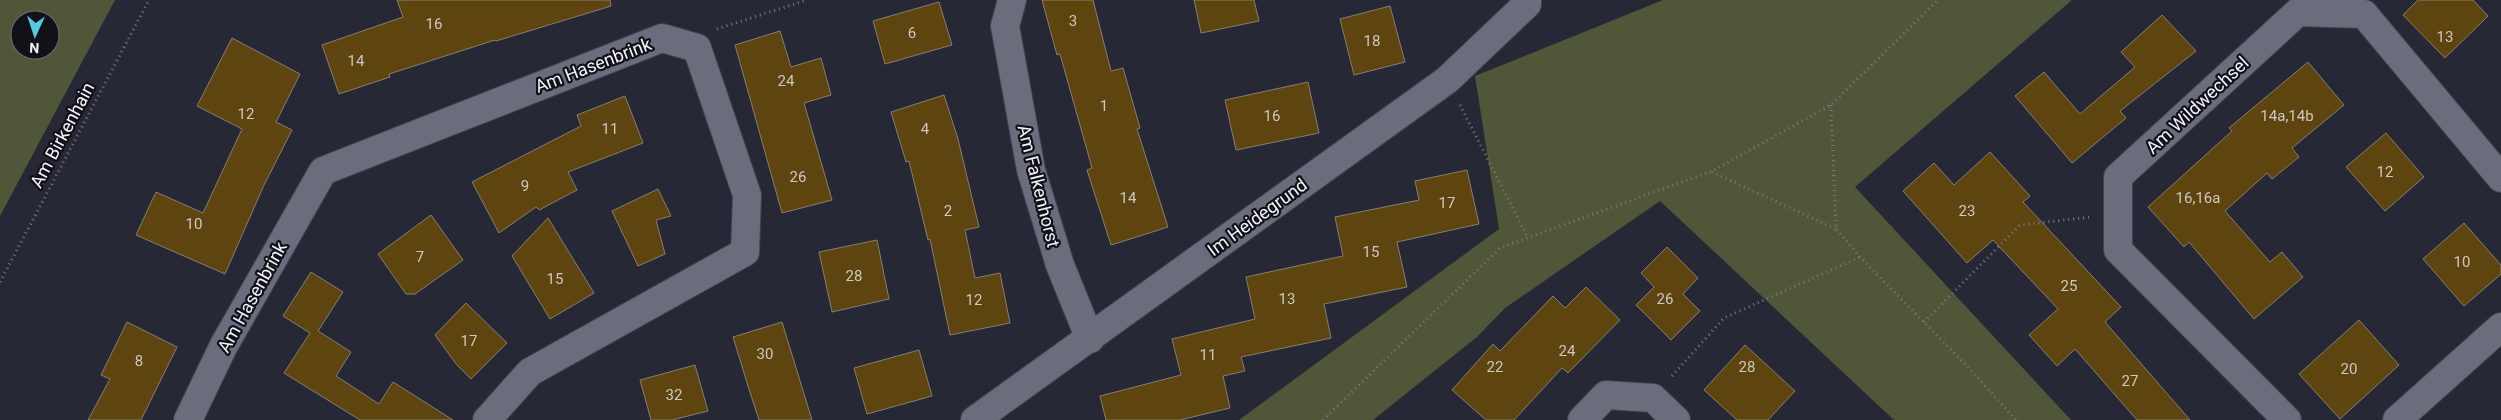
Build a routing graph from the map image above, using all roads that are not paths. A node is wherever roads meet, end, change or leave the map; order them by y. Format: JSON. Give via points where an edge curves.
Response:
{"nodes":[{"id":1,"x":1012,"y":0,"type":"edge"},
{"id":2,"x":1527,"y":0,"type":"edge"},
{"id":3,"x":2501,"y":178,"type":"edge"},
{"id":4,"x":2501,"y":327,"type":"edge"},
{"id":5,"x":1090,"y":339,"type":"junction"},
{"id":6,"x":188,"y":420,"type":"edge"},
{"id":7,"x":487,"y":420,"type":"edge"},
{"id":8,"x":974,"y":420,"type":"edge"},
{"id":9,"x":1582,"y":420,"type":"edge"},
{"id":10,"x":1676,"y":420,"type":"edge"},
{"id":11,"x":2287,"y":420,"type":"edge"},
{"id":12,"x":2397,"y":420,"type":"edge"}],
"edges":[{"from":1,"to":5,"type":"street","name":"Am Falkenhorst","via":[[1005,26],[1031,170],[1060,265]]},
{"from":2,"to":5,"type":"street","name":"Im Heidegrund","via":[[1527,4],[1447,80]]},
{"from":3,"to":11,"type":"street","name":"Am Wildwechsel","via":[[2364,14],[2298,12],[2118,177],[2118,250]]},
{"from":4,"to":12,"type":"street"},
{"from":5,"to":8,"type":"street","name":"Im Heidegrund"},
{"from":6,"to":7,"type":"street","name":"Am Hasenbrink","via":[[223,347],[323,171],[662,38],[697,48],[747,195],[746,252],[530,372]]},
{"from":9,"to":10,"type":"street","via":[[1606,395],[1654,398]]}]}
